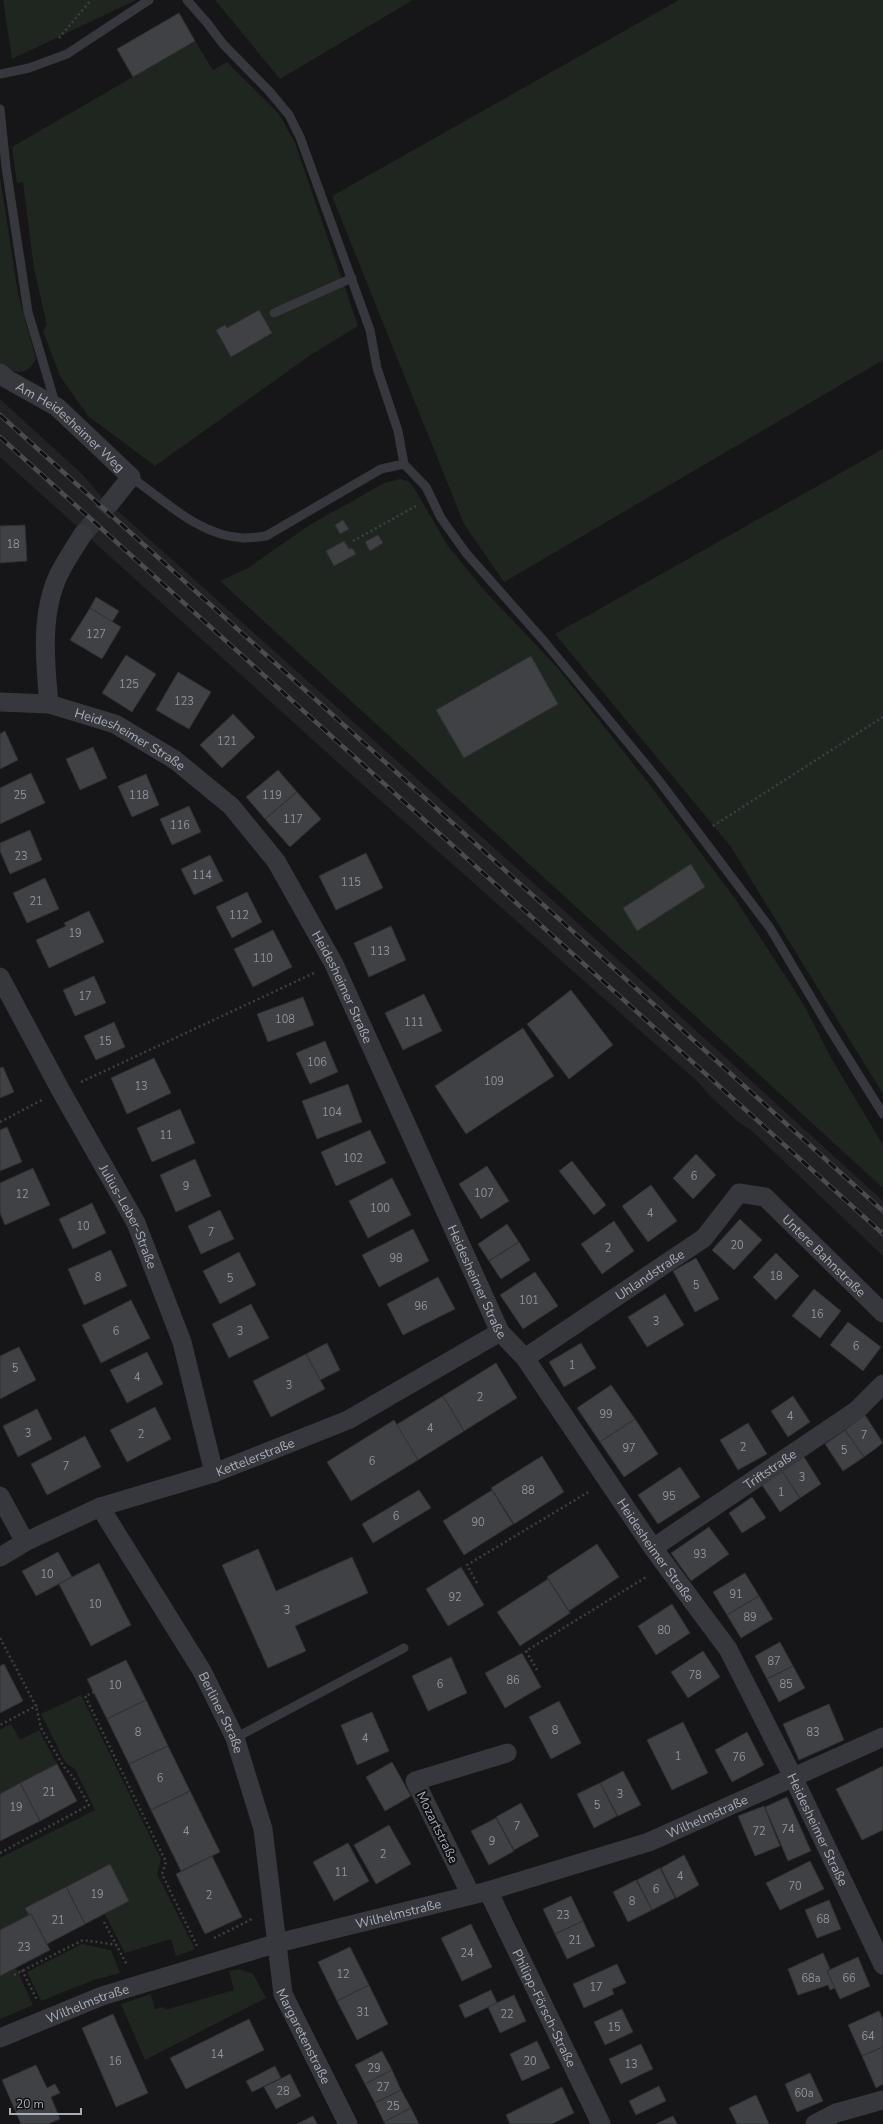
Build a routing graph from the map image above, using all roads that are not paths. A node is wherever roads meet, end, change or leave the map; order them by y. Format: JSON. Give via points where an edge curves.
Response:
{"nodes":[{"id":1,"x":149,"y":0,"type":"edge"},
{"id":2,"x":187,"y":0,"type":"edge"},
{"id":3,"x":0,"y":74,"type":"edge"},
{"id":4,"x":0,"y":109,"type":"edge"},
{"id":5,"x":352,"y":278,"type":"junction"},
{"id":6,"x":274,"y":313,"type":"dead end"},
{"id":7,"x":0,"y":373,"type":"edge"},
{"id":8,"x":57,"y":407,"type":"junction"},
{"id":9,"x":404,"y":464,"type":"junction"},
{"id":10,"x":132,"y":477,"type":"junction"},
{"id":11,"x":111,"y":502,"type":"tunnel mouth"},
{"id":12,"x":83,"y":534,"type":"tunnel mouth"},
{"id":13,"x":0,"y":702,"type":"edge"},
{"id":14,"x":49,"y":704,"type":"junction"},
{"id":15,"x":0,"y":976,"type":"edge"},
{"id":16,"x":883,"y":1114,"type":"edge"},
{"id":17,"x":765,"y":1198,"type":"joint"},
{"id":18,"x":883,"y":1313,"type":"edge"},
{"id":19,"x":500,"y":1332,"type":"junction"},
{"id":20,"x":525,"y":1358,"type":"junction"},
{"id":21,"x":883,"y":1384,"type":"edge"},
{"id":22,"x":214,"y":1473,"type":"junction"},
{"id":23,"x":0,"y":1496,"type":"edge"},
{"id":24,"x":100,"y":1507,"type":"junction"},
{"id":25,"x":25,"y":1542,"type":"junction"},
{"id":26,"x":653,"y":1548,"type":"junction"},
{"id":27,"x":0,"y":1557,"type":"edge"},
{"id":28,"x":404,"y":1648,"type":"dead end"},
{"id":29,"x":883,"y":1737,"type":"edge"},
{"id":30,"x":235,"y":1738,"type":"junction"},
{"id":31,"x":507,"y":1753,"type":"dead end"},
{"id":32,"x":793,"y":1777,"type":"junction"},
{"id":33,"x":480,"y":1893,"type":"junction"},
{"id":34,"x":278,"y":1943,"type":"junction"},
{"id":35,"x":883,"y":1965,"type":"edge"},
{"id":36,"x":0,"y":2038,"type":"edge"},
{"id":37,"x":883,"y":2100,"type":"edge"},
{"id":38,"x":348,"y":2124,"type":"edge"},
{"id":39,"x":601,"y":2124,"type":"edge"},
{"id":40,"x":815,"y":2124,"type":"edge"}],
"edges":[{"from":1,"to":3,"type":"lane","via":[[67,54]]},
{"from":2,"to":5,"type":"lane","via":[[223,44],[289,115],[300,137]]},
{"from":4,"to":8,"type":"lane","via":[[28,312]]},
{"from":5,"to":6,"type":"lane"},
{"from":5,"to":9,"type":"lane","via":[[370,330],[377,368],[398,431]]},
{"from":7,"to":8,"type":"street","name":"Am Heidesheimer Weg"},
{"from":8,"to":10,"type":"street","name":"Am Heidesheimer Weg"},
{"from":9,"to":10,"type":"lane","via":[[381,469],[266,536],[244,538],[220,534],[197,524]]},
{"from":9,"to":16,"type":"lane","via":[[426,487],[441,518],[466,553],[548,646],[657,778],[770,928]]},
{"from":10,"to":11,"type":"street","name":"Am Heidesheimer Weg"},
{"from":12,"to":14,"type":"street","via":[[59,574],[48,613],[45,663]]},
{"from":13,"to":14,"type":"street","name":"Heidesheimer Straße"},
{"from":14,"to":19,"type":"street","name":"Heidesheimer Straße","via":[[115,724],[176,760],[231,806],[276,861],[334,964]]},
{"from":15,"to":22,"type":"street","name":"Julius-Leber-Straße","via":[[61,1091],[136,1223],[182,1342]]},
{"from":17,"to":18,"type":"street","name":"Untere Bahnstraße"},
{"from":17,"to":20,"type":"street","name":"Uhlandstraße","via":[[739,1193],[704,1238]]},
{"from":19,"to":20,"type":"street","name":"Heidesheimer Straße"},
{"from":19,"to":22,"type":"street","name":"Kettelerstraße","via":[[348,1420]]},
{"from":20,"to":26,"type":"street","name":"Heidesheimer Straße"},
{"from":21,"to":26,"type":"street","name":"Triftstraße","via":[[857,1410]]},
{"from":22,"to":24,"type":"street","name":"Kettelerstraße"},
{"from":23,"to":25,"type":"street"},
{"from":24,"to":25,"type":"street","name":"Kettelerstraße"},
{"from":24,"to":30,"type":"street","name":"Berliner Straße","via":[[202,1671]]},
{"from":25,"to":27,"type":"street","name":"Kettelerstraße"},
{"from":26,"to":32,"type":"street","name":"Heidesheimer Straße","via":[[728,1649]]},
{"from":28,"to":30,"type":"lane"},
{"from":29,"to":32,"type":"street","name":"Wilhelmstraße"},
{"from":30,"to":34,"type":"street","name":"Berliner Straße","via":[[263,1829]]},
{"from":31,"to":33,"type":"street","name":"Mozartstraße","via":[[415,1781]]},
{"from":32,"to":33,"type":"street","name":"Wilhelmstraße","via":[[649,1842]]},
{"from":32,"to":35,"type":"street","name":"Heidesheimer Straße"},
{"from":33,"to":34,"type":"street","name":"Wilhelmstraße"},
{"from":33,"to":39,"type":"street","name":"Philipp-Försch-Straße"},
{"from":34,"to":36,"type":"street","name":"Wilhelmstraße","via":[[102,1996]]},
{"from":34,"to":38,"type":"street","name":"Margaretenstraße","via":[[283,1994]]},
{"from":37,"to":40,"type":"street","via":[[836,2113]]}]}
